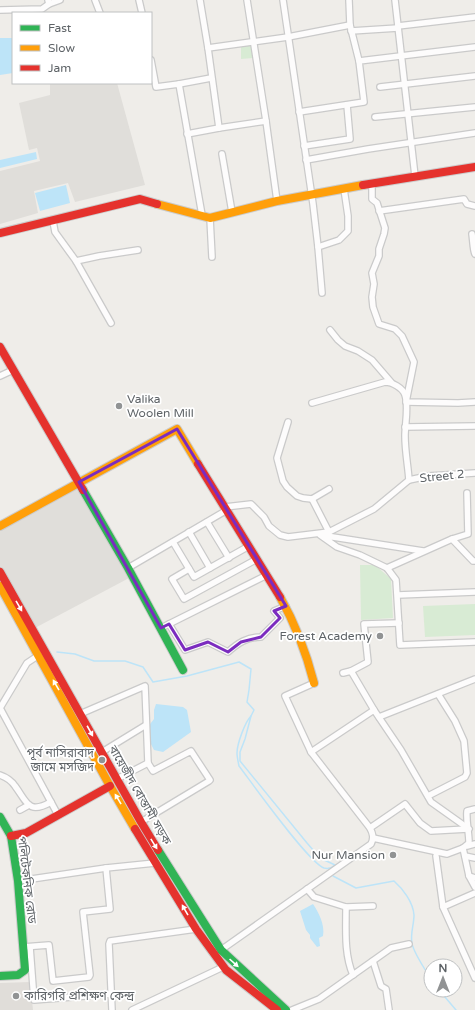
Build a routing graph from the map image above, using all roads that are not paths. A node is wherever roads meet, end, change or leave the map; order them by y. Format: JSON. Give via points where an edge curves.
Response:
{"nodes":[{"id":1,"x":60,"y":0,"type":"edge"},
{"id":2,"x":95,"y":0,"type":"edge"},
{"id":3,"x":139,"y":0,"type":"edge"},
{"id":4,"x":200,"y":0,"type":"edge"},
{"id":5,"x":247,"y":0,"type":"edge"},
{"id":6,"x":282,"y":0,"type":"edge"},
{"id":7,"x":349,"y":0,"type":"edge"},
{"id":8,"x":395,"y":0,"type":"edge"},
{"id":9,"x":49,"y":2,"type":"edge"},
{"id":10,"x":0,"y":10,"type":"edge"},
{"id":11,"x":100,"y":12,"type":"edge"},
{"id":12,"x":142,"y":12,"type":"edge"},
{"id":13,"x":475,"y":17,"type":"edge"},
{"id":14,"x":350,"y":25,"type":"junction"},
{"id":15,"x":398,"y":27,"type":"junction"},
{"id":16,"x":351,"y":31,"type":"junction"},
{"id":17,"x":288,"y":37,"type":"junction"},
{"id":18,"x":254,"y":41,"type":"junction"},
{"id":19,"x":208,"y":48,"type":"junction"},
{"id":20,"x":475,"y":48,"type":"edge"},
{"id":21,"x":401,"y":57,"type":"junction"},
{"id":22,"x":359,"y":61,"type":"junction"},
{"id":23,"x":152,"y":65,"type":"edge"},
{"id":24,"x":475,"y":76,"type":"edge"},
{"id":25,"x":211,"y":78,"type":"junction"},
{"id":26,"x":179,"y":84,"type":"junction"},
{"id":27,"x":404,"y":84,"type":"junction"},
{"id":28,"x":380,"y":87,"type":"dead end"},
{"id":29,"x":347,"y":105,"type":"junction"},
{"id":30,"x":475,"y":107,"type":"edge"},
{"id":31,"x":299,"y":112,"type":"junction"},
{"id":32,"x":407,"y":114,"type":"junction"},
{"id":33,"x":375,"y":117,"type":"dead end"},
{"id":34,"x":266,"y":121,"type":"junction"},
{"id":35,"x":219,"y":128,"type":"junction"},
{"id":36,"x":188,"y":134,"type":"junction"},
{"id":37,"x":475,"y":134,"type":"edge"},
{"id":38,"x":411,"y":142,"type":"junction"},
{"id":39,"x":304,"y":146,"type":"junction"},
{"id":40,"x":222,"y":154,"type":"dead end"},
{"id":41,"x":306,"y":160,"type":"junction"},
{"id":42,"x":475,"y":167,"type":"edge"},
{"id":43,"x":415,"y":176,"type":"junction"},
{"id":44,"x":372,"y":184,"type":"junction"},
{"id":45,"x":344,"y":189,"type":"junction"},
{"id":46,"x":311,"y":195,"type":"junction"},
{"id":47,"x":277,"y":201,"type":"junction"},
{"id":48,"x":475,"y":206,"type":"edge"},
{"id":49,"x":380,"y":211,"type":"junction"},
{"id":50,"x":232,"y":212,"type":"junction"},
{"id":51,"x":202,"y":215,"type":"junction"},
{"id":52,"x":210,"y":218,"type":"junction"},
{"id":53,"x":53,"y":221,"type":"junction"},
{"id":54,"x":0,"y":233,"type":"edge"},
{"id":55,"x":472,"y":234,"type":"dead end"},
{"id":56,"x":318,"y":247,"type":"junction"},
{"id":57,"x":138,"y":250,"type":"dead end"},
{"id":58,"x":475,"y":254,"type":"edge"},
{"id":59,"x":212,"y":257,"type":"dead end"},
{"id":60,"x":76,"y":262,"type":"junction"},
{"id":61,"x":322,"y":293,"type":"dead end"},
{"id":62,"x":111,"y":323,"type":"dead end"},
{"id":63,"x":330,"y":330,"type":"dead end"},
{"id":64,"x":0,"y":347,"type":"edge"},
{"id":65,"x":13,"y":370,"type":"junction"},
{"id":66,"x":0,"y":376,"type":"edge"},
{"id":67,"x":391,"y":382,"type":"junction"},
{"id":68,"x":406,"y":402,"type":"junction"},
{"id":69,"x":475,"y":402,"type":"edge"},
{"id":70,"x":312,"y":403,"type":"dead end"},
{"id":71,"x":288,"y":422,"type":"dead end"},
{"id":72,"x":475,"y":426,"type":"edge"},
{"id":73,"x":405,"y":427,"type":"junction"},
{"id":74,"x":475,"y":473,"type":"edge"},
{"id":75,"x":409,"y":480,"type":"junction"},
{"id":76,"x":79,"y":482,"type":"junction"},
{"id":77,"x":329,"y":489,"type":"dead end"},
{"id":78,"x":467,"y":493,"type":"dead end"},
{"id":79,"x":312,"y":499,"type":"junction"},
{"id":80,"x":226,"y":509,"type":"junction"},
{"id":81,"x":207,"y":522,"type":"junction"},
{"id":82,"x":0,"y":526,"type":"edge"},
{"id":83,"x":189,"y":532,"type":"junction"},
{"id":84,"x":329,"y":532,"type":"junction"},
{"id":85,"x":452,"y":539,"type":"junction"},
{"id":86,"x":173,"y":542,"type":"junction"},
{"id":87,"x":249,"y":546,"type":"junction"},
{"id":88,"x":423,"y":551,"type":"junction"},
{"id":89,"x":229,"y":558,"type":"junction"},
{"id":90,"x":257,"y":559,"type":"junction"},
{"id":91,"x":475,"y":561,"type":"edge"},
{"id":92,"x":128,"y":568,"type":"junction"},
{"id":93,"x":210,"y":568,"type":"junction"},
{"id":94,"x":387,"y":568,"type":"junction"},
{"id":95,"x":189,"y":569,"type":"junction"},
{"id":96,"x":0,"y":572,"type":"edge"},
{"id":97,"x":267,"y":575,"type":"junction"},
{"id":98,"x":0,"y":586,"type":"edge"},
{"id":99,"x":475,"y":592,"type":"edge"},
{"id":100,"x":398,"y":595,"type":"junction"},
{"id":101,"x":286,"y":606,"type":"junction"},
{"id":102,"x":399,"y":623,"type":"junction"},
{"id":103,"x":169,"y":624,"type":"junction"},
{"id":104,"x":161,"y":628,"type":"junction"},
{"id":105,"x":475,"y":642,"type":"edge"},
{"id":106,"x":39,"y":655,"type":"junction"},
{"id":107,"x":183,"y":670,"type":"dead end"},
{"id":108,"x":350,"y":671,"type":"junction"},
{"id":109,"x":343,"y":673,"type":"dead end"},
{"id":110,"x":475,"y":679,"type":"edge"},
{"id":111,"x":314,"y":683,"type":"joint"},
{"id":112,"x":438,"y":694,"type":"junction"},
{"id":113,"x":0,"y":708,"type":"edge"},
{"id":114,"x":374,"y":710,"type":"junction"},
{"id":115,"x":80,"y":714,"type":"junction"},
{"id":116,"x":378,"y":717,"type":"junction"},
{"id":117,"x":146,"y":725,"type":"junction"},
{"id":118,"x":102,"y":752,"type":"junction"},
{"id":119,"x":311,"y":752,"type":"junction"},
{"id":120,"x":148,"y":763,"type":"junction"},
{"id":121,"x":0,"y":775,"type":"edge"},
{"id":122,"x":117,"y":779,"type":"junction"},
{"id":123,"x":110,"y":786,"type":"junction"},
{"id":124,"x":428,"y":796,"type":"junction"},
{"id":125,"x":51,"y":802,"type":"junction"},
{"id":126,"x":29,"y":805,"type":"junction"},
{"id":127,"x":475,"y":809,"type":"edge"},
{"id":128,"x":20,"y":810,"type":"dead end"},
{"id":129,"x":58,"y":815,"type":"junction"},
{"id":130,"x":0,"y":817,"type":"edge"},
{"id":131,"x":141,"y":822,"type":"junction"},
{"id":132,"x":370,"y":828,"type":"junction"},
{"id":133,"x":469,"y":829,"type":"junction"},
{"id":134,"x":11,"y":836,"type":"junction"},
{"id":135,"x":373,"y":838,"type":"junction"},
{"id":136,"x":475,"y":844,"type":"edge"},
{"id":137,"x":465,"y":847,"type":"junction"},
{"id":138,"x":436,"y":856,"type":"dead end"},
{"id":139,"x":465,"y":856,"type":"junction"},
{"id":140,"x":475,"y":858,"type":"edge"},
{"id":141,"x":154,"y":863,"type":"junction"},
{"id":142,"x":106,"y":868,"type":"junction"},
{"id":143,"x":472,"y":877,"type":"edge"},
{"id":144,"x":18,"y":881,"type":"junction"},
{"id":145,"x":475,"y":887,"type":"edge"},
{"id":146,"x":307,"y":889,"type":"junction"},
{"id":147,"x":475,"y":893,"type":"edge"},
{"id":148,"x":372,"y":906,"type":"dead end"},
{"id":149,"x":346,"y":907,"type":"junction"},
{"id":150,"x":443,"y":907,"type":"junction"},
{"id":151,"x":196,"y":929,"type":"junction"},
{"id":152,"x":409,"y":944,"type":"dead end"},
{"id":153,"x":27,"y":947,"type":"junction"},
{"id":154,"x":220,"y":950,"type":"junction"},
{"id":155,"x":373,"y":961,"type":"junction"},
{"id":156,"x":223,"y":967,"type":"junction"},
{"id":157,"x":353,"y":975,"type":"junction"},
{"id":158,"x":0,"y":976,"type":"edge"},
{"id":159,"x":475,"y":978,"type":"edge"},
{"id":160,"x":111,"y":994,"type":"junction"},
{"id":161,"x":112,"y":1010,"type":"edge"},
{"id":162,"x":132,"y":1010,"type":"edge"},
{"id":163,"x":277,"y":1010,"type":"edge"},
{"id":164,"x":286,"y":1010,"type":"edge"},
{"id":165,"x":292,"y":1010,"type":"edge"},
{"id":166,"x":389,"y":1010,"type":"edge"}],
"edges":[{"from":1,"to":9,"type":"street"},
{"from":2,"to":11,"type":"street"},
{"from":3,"to":12,"type":"street"},
{"from":4,"to":19,"type":"street"},
{"from":5,"to":18,"type":"street"},
{"from":6,"to":17,"type":"street"},
{"from":7,"to":14,"type":"street"},
{"from":8,"to":15,"type":"street"},
{"from":9,"to":10,"type":"street","via":[[42,9]]},
{"from":13,"to":15,"type":"street"},
{"from":14,"to":16,"type":"street"},
{"from":14,"to":17,"type":"street"},
{"from":15,"to":16,"type":"street"},
{"from":15,"to":21,"type":"street"},
{"from":16,"to":22,"type":"street"},
{"from":17,"to":18,"type":"street"},
{"from":17,"to":31,"type":"street"},
{"from":18,"to":19,"type":"street"},
{"from":18,"to":34,"type":"street"},
{"from":19,"to":25,"type":"street"},
{"from":20,"to":21,"type":"street"},
{"from":21,"to":22,"type":"street"},
{"from":21,"to":27,"type":"street"},
{"from":22,"to":29,"type":"street","via":[[364,102]]},
{"from":23,"to":26,"type":"street","via":[[156,87]]},
{"from":24,"to":27,"type":"street"},
{"from":25,"to":26,"type":"street"},
{"from":25,"to":35,"type":"street"},
{"from":26,"to":36,"type":"street"},
{"from":27,"to":28,"type":"street"},
{"from":27,"to":32,"type":"street"},
{"from":29,"to":31,"type":"street"},
{"from":29,"to":39,"type":"street","via":[[350,139]]},
{"from":30,"to":32,"type":"street"},
{"from":31,"to":39,"type":"street"},
{"from":32,"to":33,"type":"street"},
{"from":32,"to":38,"type":"street"},
{"from":34,"to":35,"type":"street"},
{"from":34,"to":47,"type":"street"},
{"from":35,"to":36,"type":"street"},
{"from":36,"to":51,"type":"street"},
{"from":37,"to":38,"type":"street"},
{"from":38,"to":41,"type":"street"},
{"from":38,"to":43,"type":"street"},
{"from":39,"to":41,"type":"street"},
{"from":40,"to":50,"type":"street"},
{"from":41,"to":46,"type":"street"},
{"from":42,"to":43,"type":"street"},
{"from":43,"to":44,"type":"street"},
{"from":44,"to":45,"type":"street"},
{"from":44,"to":49,"type":"street","via":[[372,199]]},
{"from":45,"to":46,"type":"street"},
{"from":45,"to":56,"type":"street","via":[[348,231],[339,240]]},
{"from":46,"to":47,"type":"street"},
{"from":46,"to":56,"type":"street"},
{"from":47,"to":50,"type":"street"},
{"from":48,"to":49,"type":"street","via":[[467,204],[464,199]]},
{"from":49,"to":68,"type":"street","via":[[385,228],[379,256],[372,273],[372,307],[380,324],[395,329],[402,336],[414,362]]},
{"from":50,"to":52,"type":"street"},
{"from":51,"to":52,"type":"street"},
{"from":51,"to":53,"type":"street","via":[[140,199]]},
{"from":52,"to":59,"type":"street"},
{"from":53,"to":54,"type":"street"},
{"from":53,"to":60,"type":"street","via":[[55,232]]},
{"from":55,"to":58,"type":"street"},
{"from":56,"to":61,"type":"street"},
{"from":57,"to":60,"type":"street"},
{"from":60,"to":62,"type":"street"},
{"from":63,"to":67,"type":"street","via":[[346,346],[372,360]]},
{"from":64,"to":65,"type":"street"},
{"from":65,"to":66,"type":"street"},
{"from":65,"to":76,"type":"street"},
{"from":67,"to":68,"type":"street","via":[[403,391]]},
{"from":67,"to":70,"type":"street"},
{"from":68,"to":69,"type":"street"},
{"from":68,"to":73,"type":"street"},
{"from":71,"to":79,"type":"street","via":[[277,458],[283,481],[297,496]]},
{"from":72,"to":73,"type":"street"},
{"from":73,"to":75,"type":"street"},
{"from":74,"to":75,"type":"street","name":"Street 2"},
{"from":75,"to":84,"type":"street","via":[[374,509]]},
{"from":76,"to":80,"type":"street","via":[[177,429]]},
{"from":76,"to":82,"type":"street"},
{"from":76,"to":92,"type":"street"},
{"from":77,"to":79,"type":"street"},
{"from":78,"to":85,"type":"street","via":[[468,534]]},
{"from":79,"to":84,"type":"street"},
{"from":80,"to":81,"type":"street"},
{"from":80,"to":84,"type":"street","via":[[251,504],[269,526],[280,535],[288,537]]},
{"from":80,"to":87,"type":"street"},
{"from":81,"to":83,"type":"street"},
{"from":81,"to":89,"type":"street"},
{"from":83,"to":86,"type":"street"},
{"from":83,"to":93,"type":"street"},
{"from":85,"to":88,"type":"street"},
{"from":85,"to":91,"type":"street"},
{"from":86,"to":92,"type":"street"},
{"from":86,"to":95,"type":"street"},
{"from":87,"to":89,"type":"street"},
{"from":87,"to":90,"type":"street"},
{"from":88,"to":94,"type":"street"},
{"from":88,"to":94,"type":"street","via":[[320,534],[337,547]]},
{"from":89,"to":93,"type":"street"},
{"from":90,"to":95,"type":"street","via":[[184,599],[172,579]]},
{"from":90,"to":97,"type":"street"},
{"from":92,"to":104,"type":"street"},
{"from":93,"to":95,"type":"street","via":[[194,577]]},
{"from":94,"to":100,"type":"street","via":[[396,580]]},
{"from":96,"to":115,"type":"street","name":"বায়েজীদ বোস্তামী সড়ক","one_way":true},
{"from":97,"to":101,"type":"street"},
{"from":97,"to":103,"type":"street"},
{"from":98,"to":106,"type":"street","name":"বায়েজীদ বোস্তামী সড়ক"},
{"from":99,"to":100,"type":"street"},
{"from":100,"to":102,"type":"street"},
{"from":101,"to":103,"type":"street","via":[[274,611],[280,618],[261,637],[252,637],[241,642],[228,652],[208,642],[185,650]]},
{"from":101,"to":111,"type":"street","via":[[299,634]]},
{"from":102,"to":105,"type":"street","via":[[400,645]]},
{"from":102,"to":108,"type":"street","via":[[364,624],[368,662]]},
{"from":103,"to":104,"type":"street"},
{"from":104,"to":107,"type":"street"},
{"from":106,"to":113,"type":"street","via":[[27,663]]},
{"from":123,"to":106,"type":"street","name":"বায়েজীদ বোস্তামী সড়ক","one_way":true},
{"from":108,"to":109,"type":"street"},
{"from":108,"to":114,"type":"street"},
{"from":110,"to":112,"type":"street"},
{"from":111,"to":119,"type":"street","via":[[285,696]]},
{"from":112,"to":116,"type":"street"},
{"from":112,"to":124,"type":"street","via":[[464,741],[467,773],[465,777]]},
{"from":113,"to":125,"type":"street"},
{"from":114,"to":116,"type":"street"},
{"from":114,"to":119,"type":"street"},
{"from":115,"to":117,"type":"street","via":[[145,686]]},
{"from":115,"to":118,"type":"street","name":"বায়েজীদ বোস্তামী সড়ক","one_way":true},
{"from":116,"to":124,"type":"street"},
{"from":117,"to":118,"type":"street"},
{"from":117,"to":120,"type":"street"},
{"from":118,"to":122,"type":"street","name":"বায়েজীদ বোস্তামী সড়ক"},
{"from":119,"to":132,"type":"street"},
{"from":120,"to":122,"type":"street"},
{"from":120,"to":131,"type":"street","via":[[153,771],[191,751],[210,781]]},
{"from":121,"to":126,"type":"street","via":[[12,782]]},
{"from":122,"to":131,"type":"street","name":"বায়েজীদ বোস্তামী সড়ক"},
{"from":123,"to":129,"type":"street"},
{"from":141,"to":123,"type":"street","name":"বায়েজীদ বোস্তামী সড়ক","one_way":true},
{"from":124,"to":133,"type":"street","via":[[431,802]]},
{"from":125,"to":126,"type":"street","via":[[41,808]]},
{"from":125,"to":129,"type":"street"},
{"from":126,"to":128,"type":"street"},
{"from":127,"to":133,"type":"street","via":[[467,811],[466,821]]},
{"from":129,"to":134,"type":"street","via":[[26,833]]},
{"from":130,"to":134,"type":"street","name":"পলিটেকনিক রোড"},
{"from":131,"to":154,"type":"street","name":"বায়েজীদ বোস্তামী সড়ক","one_way":true},
{"from":132,"to":133,"type":"street","via":[[405,804],[420,824],[431,831]]},
{"from":132,"to":135,"type":"street"},
{"from":133,"to":137,"type":"street","via":[[469,843]]},
{"from":134,"to":144,"type":"street","name":"পলিটেকনিক রোড"},
{"from":135,"to":137,"type":"street","via":[[447,854]]},
{"from":135,"to":146,"type":"street","via":[[371,844]]},
{"from":136,"to":137,"type":"street"},
{"from":137,"to":139,"type":"street"},
{"from":138,"to":150,"type":"street"},
{"from":139,"to":140,"type":"street"},
{"from":139,"to":143,"type":"street"},
{"from":141,"to":142,"type":"street"},
{"from":151,"to":141,"type":"street","name":"বায়েজীদ বোস্তামী সড়ক","one_way":true},
{"from":142,"to":144,"type":"street"},
{"from":142,"to":153,"type":"street","via":[[110,909],[83,912],[90,976],[53,981],[49,945]]},
{"from":143,"to":145,"type":"street"},
{"from":144,"to":153,"type":"street","name":"পলিটেকনিক রোড"},
{"from":146,"to":149,"type":"street","via":[[314,897]]},
{"from":146,"to":154,"type":"street"},
{"from":147,"to":150,"type":"street"},
{"from":148,"to":149,"type":"street"},
{"from":149,"to":157,"type":"street","via":[[347,953]]},
{"from":150,"to":159,"type":"street"},
{"from":151,"to":156,"type":"street","name":"বায়েজীদ বোস্তামী সড়ক"},
{"from":151,"to":160,"type":"street","via":[[110,941]]},
{"from":152,"to":155,"type":"street","via":[[391,948]]},
{"from":153,"to":158,"type":"street","name":"পলিটেকনিক রোড","via":[[25,970],[18,975]]},
{"from":153,"to":160,"type":"street","via":[[34,1000]]},
{"from":154,"to":164,"type":"street","name":"বায়েজীদ বোস্তামী সড়ক","one_way":true},
{"from":155,"to":157,"type":"street"},
{"from":155,"to":166,"type":"street","via":[[381,986],[386,989]]},
{"from":156,"to":162,"type":"street"},
{"from":156,"to":163,"type":"street","name":"বায়েজীদ বোস্তামী সড়ক"},
{"from":157,"to":165,"type":"street","via":[[319,999]]},
{"from":160,"to":161,"type":"street"}]}
